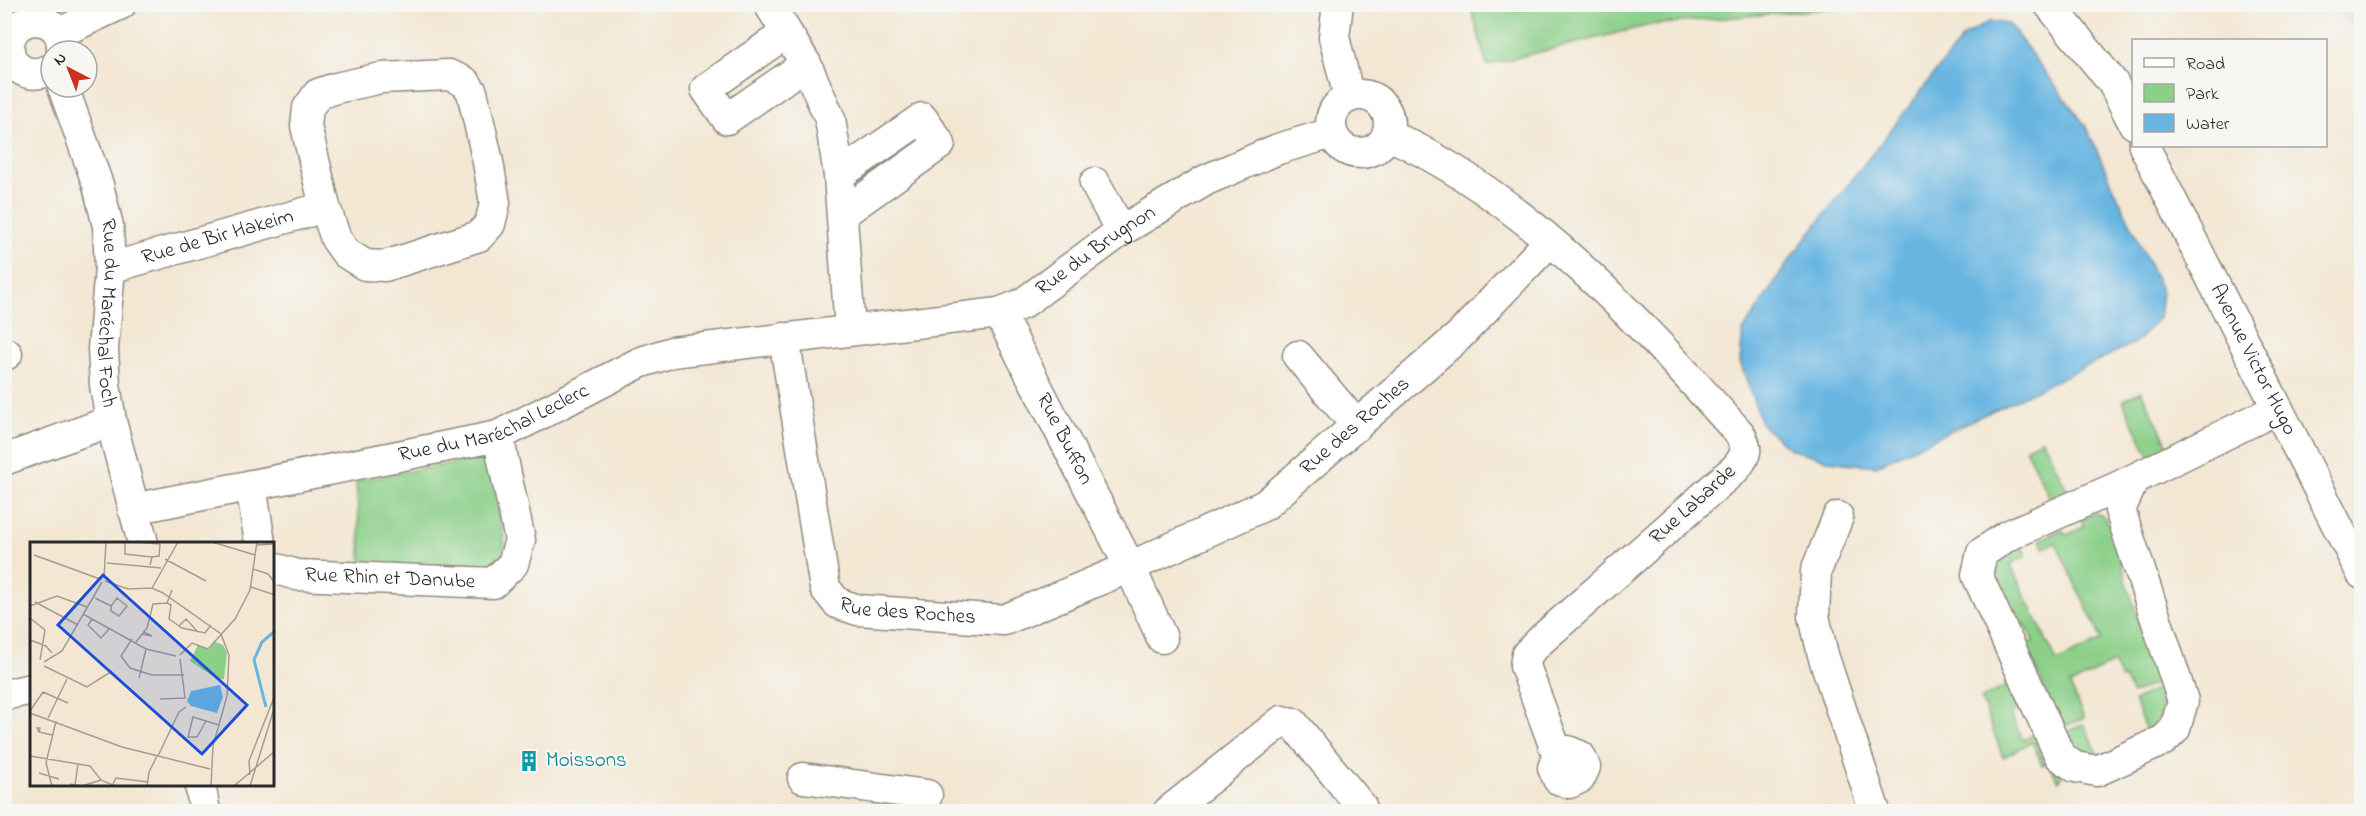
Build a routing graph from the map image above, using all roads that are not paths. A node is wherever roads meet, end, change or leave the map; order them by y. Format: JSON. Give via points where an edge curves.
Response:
{"nodes":[{"id":1,"x":121,"y":4,"type":"edge"},
{"id":2,"x":769,"y":4,"type":"edge"},
{"id":3,"x":1338,"y":4,"type":"edge"},
{"id":4,"x":2049,"y":4,"type":"edge"},
{"id":5,"x":28,"y":12,"type":"edge"},
{"id":6,"x":786,"y":33,"type":"junction"},
{"id":7,"x":59,"y":39,"type":"edge"},
{"id":8,"x":66,"y":39,"type":"edge"},
{"id":9,"x":7,"y":55,"type":"edge"},
{"id":10,"x":806,"y":64,"type":"junction"},
{"id":11,"x":39,"y":73,"type":"edge"},
{"id":12,"x":1349,"y":97,"type":"junction"},
{"id":13,"x":67,"y":99,"type":"edge"},
{"id":14,"x":2132,"y":122,"type":"edge"},
{"id":15,"x":1332,"y":133,"type":"junction"},
{"id":16,"x":1387,"y":134,"type":"junction"},
{"id":17,"x":2145,"y":147,"type":"edge"},
{"id":18,"x":839,"y":176,"type":"junction"},
{"id":19,"x":1095,"y":183,"type":"dead end"},
{"id":20,"x":325,"y":207,"type":"junction"},
{"id":21,"x":842,"y":214,"type":"junction"},
{"id":22,"x":1121,"y":231,"type":"junction"},
{"id":23,"x":1549,"y":242,"type":"junction"},
{"id":24,"x":110,"y":268,"type":"junction"},
{"id":25,"x":999,"y":313,"type":"junction"},
{"id":26,"x":850,"y":330,"type":"junction"},
{"id":27,"x":784,"y":338,"type":"junction"},
{"id":28,"x":1298,"y":356,"type":"dead end"},
{"id":29,"x":2277,"y":409,"type":"junction"},
{"id":30,"x":111,"y":421,"type":"junction"},
{"id":31,"x":1358,"y":426,"type":"junction"},
{"id":32,"x":498,"y":436,"type":"junction"},
{"id":33,"x":4,"y":460,"type":"edge"},
{"id":34,"x":251,"y":485,"type":"junction"},
{"id":35,"x":2108,"y":503,"type":"junction"},
{"id":36,"x":133,"y":508,"type":"junction"},
{"id":37,"x":1838,"y":517,"type":"dead end"},
{"id":38,"x":143,"y":542,"type":"edge"},
{"id":39,"x":260,"y":542,"type":"edge"},
{"id":40,"x":1130,"y":567,"type":"junction"},
{"id":41,"x":274,"y":568,"type":"edge"},
{"id":42,"x":2361,"y":574,"type":"edge"},
{"id":43,"x":1162,"y":638,"type":"dead end"},
{"id":44,"x":30,"y":689,"type":"edge"},
{"id":45,"x":4,"y":695,"type":"edge"},
{"id":46,"x":1563,"y":754,"type":"dead end"},
{"id":47,"x":803,"y":777,"type":"dead end"},
{"id":48,"x":200,"y":786,"type":"edge"},
{"id":49,"x":927,"y":795,"type":"dead end"},
{"id":50,"x":864,"y":799,"type":"edge"},
{"id":51,"x":205,"y":812,"type":"edge"},
{"id":52,"x":1168,"y":812,"type":"edge"},
{"id":53,"x":1362,"y":812,"type":"edge"},
{"id":54,"x":1875,"y":812,"type":"edge"}],
"edges":[{"from":1,"to":8,"type":"street"},
{"from":2,"to":6,"type":"street"},
{"from":3,"to":12,"type":"street","via":[[1334,37]]},
{"from":4,"to":14,"type":"street","via":[[2113,83]]},
{"from":5,"to":7,"type":"street","via":[[47,22]]},
{"from":5,"to":9,"type":"street","via":[[15,29]]},
{"from":6,"to":10,"type":"street"},
{"from":6,"to":10,"type":"street","via":[[706,89],[727,119]]},
{"from":9,"to":11,"type":"street","via":[[18,68]]},
{"from":10,"to":18,"type":"street","via":[[830,119]]},
{"from":12,"to":15,"type":"street","via":[[1331,116]]},
{"from":12,"to":16,"type":"street","via":[[1368,96],[1383,107],[1389,125]]},
{"from":13,"to":24,"type":"street","name":"Rue du Maréchal Foch","via":[[98,184],[108,226]]},
{"from":15,"to":16,"type":"street","via":[[1342,148],[1359,154],[1376,148]]},
{"from":15,"to":22,"type":"street","name":"Rue du Brugnon","via":[[1278,148],[1206,180]]},
{"from":16,"to":23,"type":"street","via":[[1410,144],[1504,203]]},
{"from":17,"to":29,"type":"street","name":"Avenue Victor Hugo"},
{"from":18,"to":21,"type":"street"},
{"from":18,"to":21,"type":"street","via":[[922,118],[940,144]]},
{"from":19,"to":22,"type":"street"},
{"from":20,"to":20,"type":"street","via":[[336,239],[346,253],[365,265],[385,266],[479,236],[490,224],[495,203],[472,92],[465,82],[449,75],[381,78],[318,94],[308,108],[306,126]]},
{"from":20,"to":24,"type":"street","name":"Rue de Bir Hakeim"},
{"from":21,"to":26,"type":"street"},
{"from":22,"to":25,"type":"street","name":"Rue du Brugnon","via":[[1022,304]]},
{"from":23,"to":31,"type":"street","name":"Rue des Roches","via":[[1459,336]]},
{"from":23,"to":46,"type":"street","name":"Rue Labarde","via":[[1664,348],[1747,447],[1736,468],[1527,654],[1534,662]]},
{"from":24,"to":30,"type":"street","name":"Rue du Maréchal Foch","via":[[103,349]]},
{"from":25,"to":26,"type":"street","name":"Rue du Brugnon"},
{"from":25,"to":40,"type":"street","name":"Rue Buffon"},
{"from":26,"to":27,"type":"street","name":"Rue du Maréchal Leclerc"},
{"from":27,"to":32,"type":"street","name":"Rue du Maréchal Leclerc","via":[[672,352],[639,363]]},
{"from":27,"to":40,"type":"street","name":"Rue des Roches","via":[[825,588],[837,603],[858,610],[1004,620]]},
{"from":28,"to":31,"type":"street"},
{"from":29,"to":35,"type":"street","via":[[2134,479]]},
{"from":29,"to":42,"type":"street","name":"Avenue Victor Hugo"},
{"from":30,"to":33,"type":"street"},
{"from":30,"to":36,"type":"street","name":"Rue du Maréchal Foch"},
{"from":31,"to":40,"type":"street","name":"Rue des Roches","via":[[1265,505]]},
{"from":32,"to":34,"type":"street","name":"Rue du Maréchal Leclerc"},
{"from":32,"to":41,"type":"street","name":"Rue Rhin et Danube","via":[[520,540],[513,564],[493,583],[297,575]]},
{"from":34,"to":36,"type":"street","name":"Rue du Maréchal Leclerc"},
{"from":34,"to":39,"type":"street"},
{"from":35,"to":35,"type":"street","via":[[2007,536],[1982,553],[1977,575],[2060,756],[2075,767],[2097,771],[2164,740],[2175,729],[2182,701]]},
{"from":36,"to":38,"type":"street","name":"Rue du Maréchal Foch"},
{"from":37,"to":54,"type":"street","via":[[1816,571],[1814,616]]},
{"from":40,"to":43,"type":"street"},
{"from":44,"to":45,"type":"street"},
{"from":47,"to":50,"type":"street"},
{"from":48,"to":51,"type":"street"},
{"from":49,"to":50,"type":"street"},
{"from":52,"to":53,"type":"street","via":[[1282,721],[1293,723]]}]}
